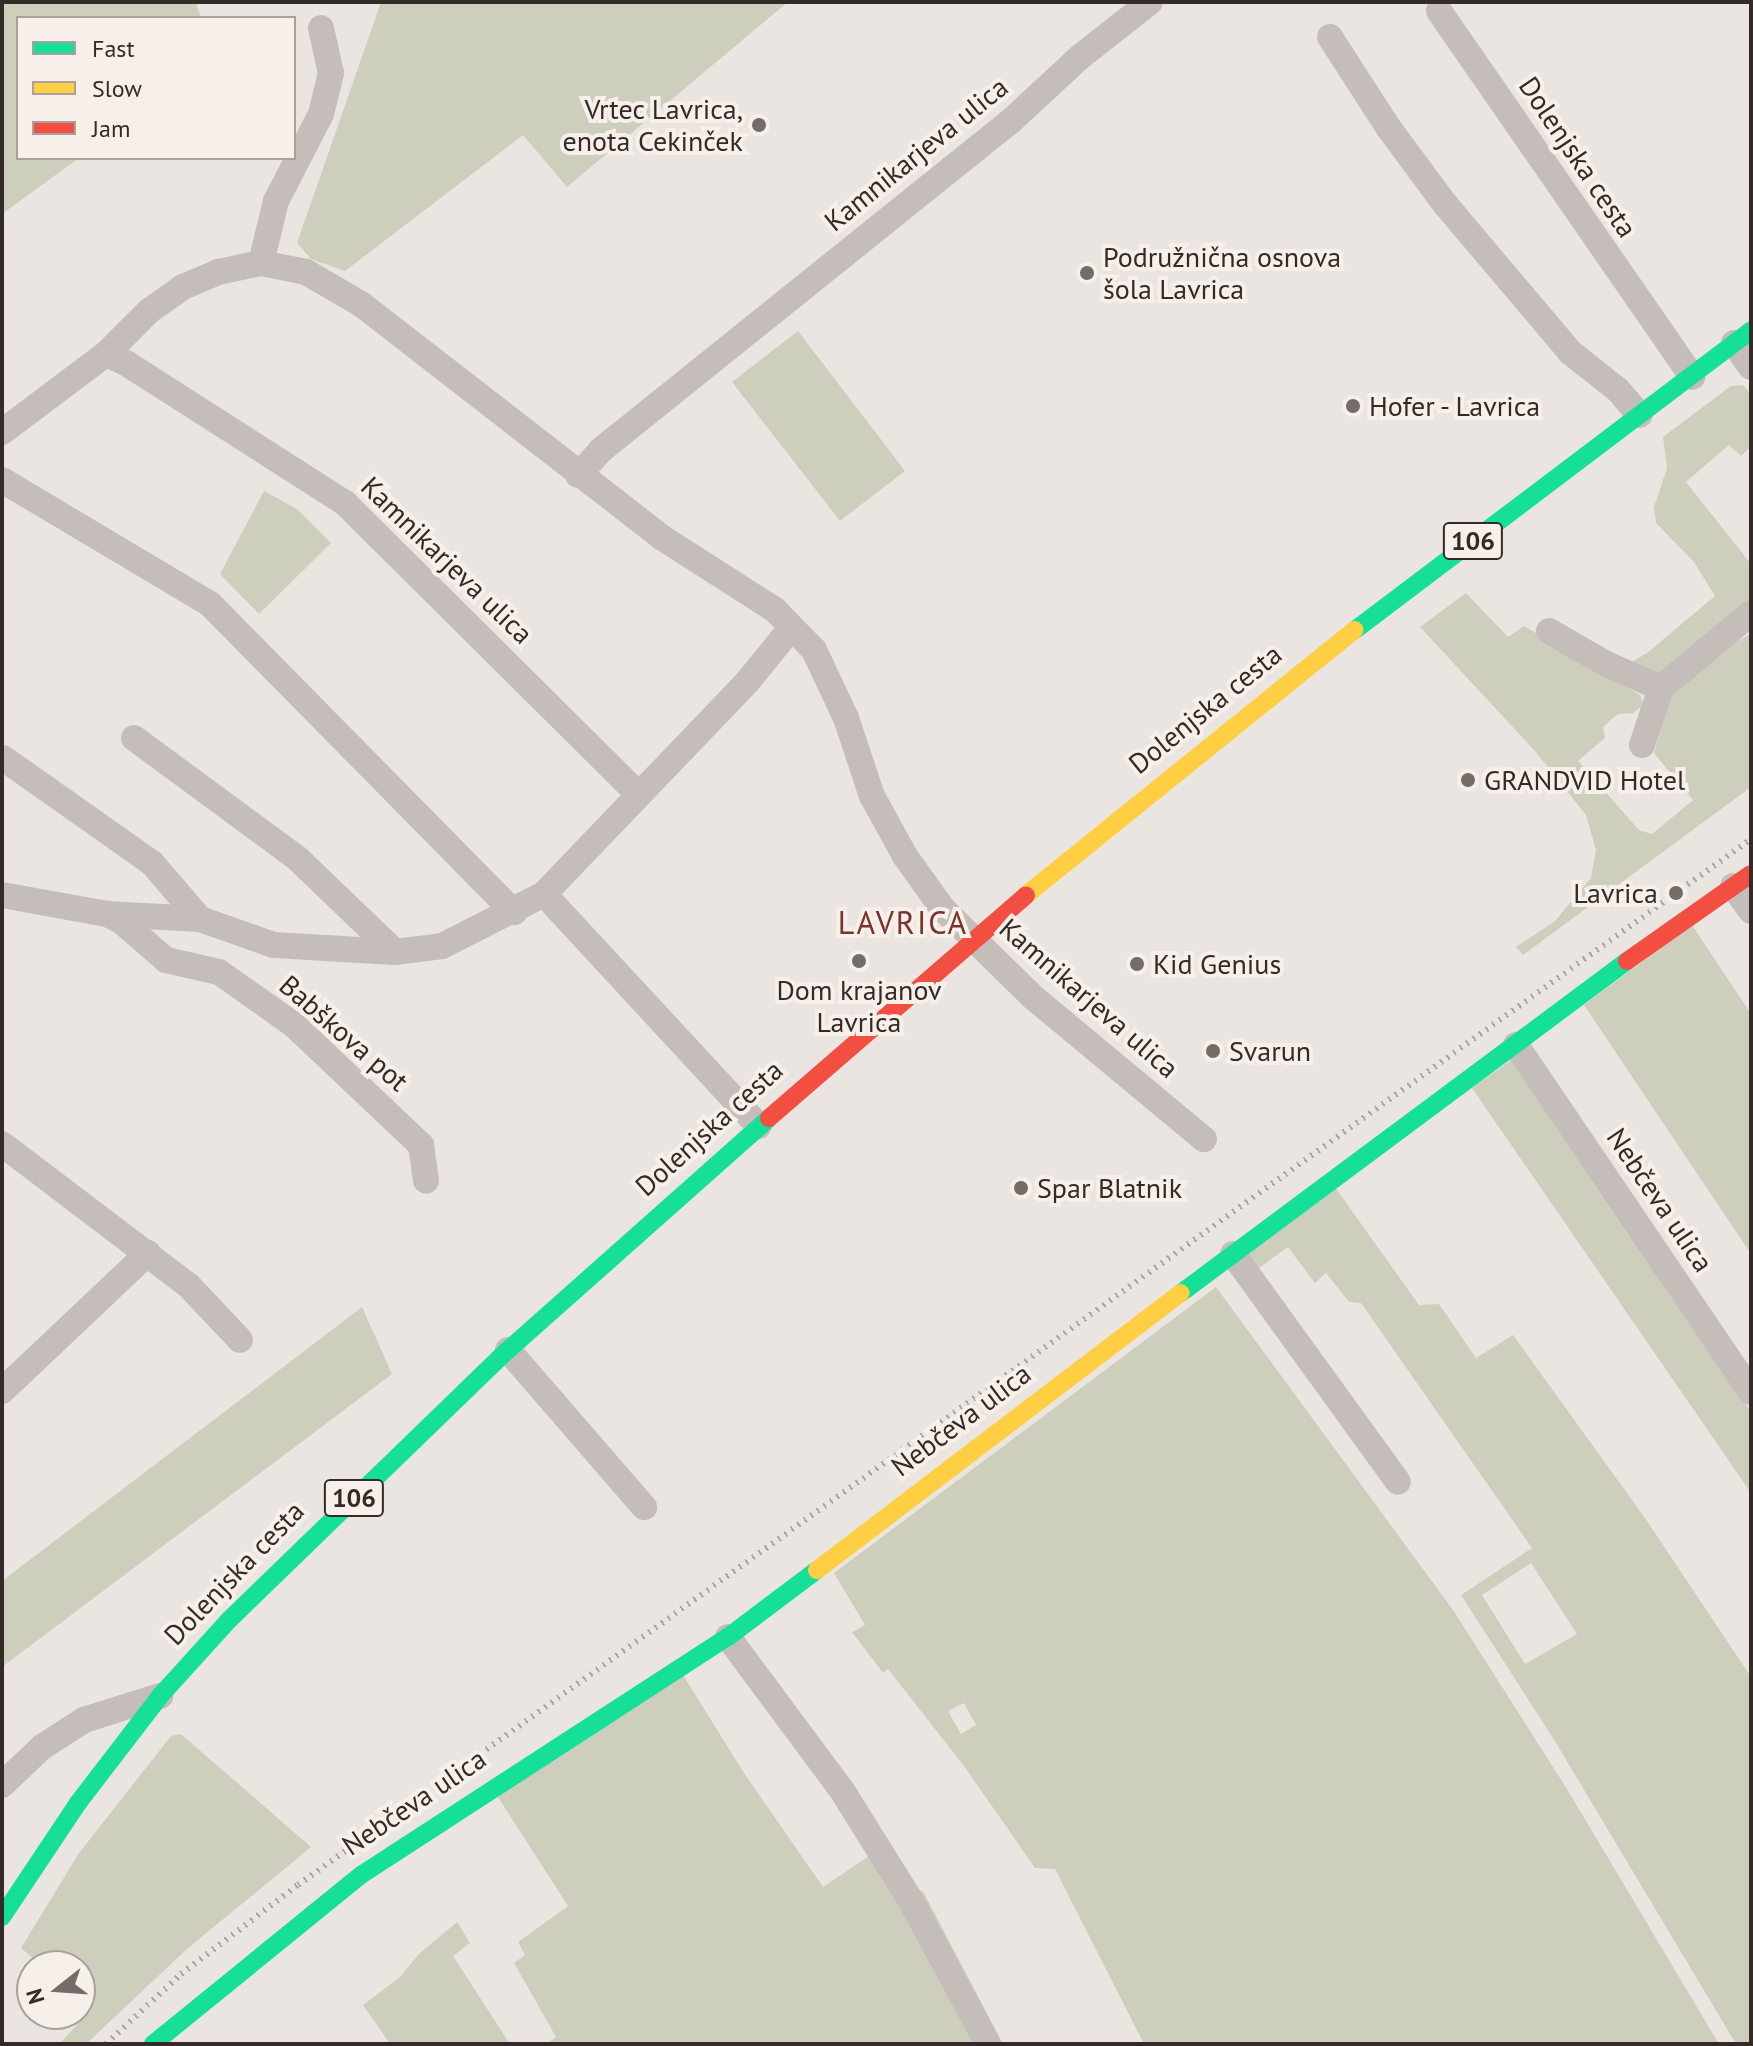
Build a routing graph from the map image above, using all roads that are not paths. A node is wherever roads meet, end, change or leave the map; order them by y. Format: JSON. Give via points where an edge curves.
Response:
{"nodes":[{"id":1,"x":1150,"y":2,"type":"edge"},
{"id":2,"x":1439,"y":11,"type":"dead end"},
{"id":3,"x":321,"y":28,"type":"dead end"},
{"id":4,"x":1330,"y":37,"type":"dead end"},
{"id":5,"x":261,"y":263,"type":"junction"},
{"id":6,"x":1743,"y":336,"type":"edge"},
{"id":7,"x":106,"y":354,"type":"junction"},
{"id":8,"x":1751,"y":367,"type":"edge"},
{"id":9,"x":1692,"y":377,"type":"junction"},
{"id":10,"x":1640,"y":415,"type":"junction"},
{"id":11,"x":2,"y":432,"type":"edge"},
{"id":12,"x":578,"y":475,"type":"junction"},
{"id":13,"x":2,"y":480,"type":"edge"},
{"id":14,"x":1751,"y":613,"type":"edge"},
{"id":15,"x":791,"y":628,"type":"junction"},
{"id":16,"x":1549,"y":631,"type":"dead end"},
{"id":17,"x":1661,"y":688,"type":"junction"},
{"id":18,"x":134,"y":738,"type":"dead end"},
{"id":19,"x":1642,"y":745,"type":"dead end"},
{"id":20,"x":3,"y":758,"type":"edge"},
{"id":21,"x":638,"y":794,"type":"junction"},
{"id":22,"x":1742,"y":880,"type":"edge"},
{"id":23,"x":544,"y":894,"type":"junction"},
{"id":24,"x":2,"y":895,"type":"edge"},
{"id":25,"x":1751,"y":911,"type":"edge"},
{"id":26,"x":514,"y":912,"type":"junction"},
{"id":27,"x":107,"y":914,"type":"junction"},
{"id":28,"x":200,"y":919,"type":"junction"},
{"id":29,"x":974,"y":940,"type":"junction"},
{"id":30,"x":395,"y":952,"type":"junction"},
{"id":31,"x":1516,"y":1045,"type":"junction"},
{"id":32,"x":759,"y":1126,"type":"junction"},
{"id":33,"x":1204,"y":1139,"type":"dead end"},
{"id":34,"x":2,"y":1144,"type":"edge"},
{"id":35,"x":426,"y":1181,"type":"dead end"},
{"id":36,"x":148,"y":1253,"type":"junction"},
{"id":37,"x":1233,"y":1254,"type":"junction"},
{"id":38,"x":240,"y":1340,"type":"dead end"},
{"id":39,"x":508,"y":1350,"type":"junction"},
{"id":40,"x":2,"y":1391,"type":"edge"},
{"id":41,"x":1751,"y":1392,"type":"edge"},
{"id":42,"x":1398,"y":1482,"type":"dead end"},
{"id":43,"x":644,"y":1507,"type":"dead end"},
{"id":44,"x":728,"y":1637,"type":"junction"},
{"id":45,"x":160,"y":1696,"type":"junction"},
{"id":46,"x":2,"y":1785,"type":"edge"},
{"id":47,"x":2,"y":1917,"type":"edge"},
{"id":48,"x":153,"y":2044,"type":"edge"},
{"id":49,"x":988,"y":2044,"type":"edge"}],
"edges":[{"from":1,"to":12,"type":"street","name":"Kamnikarjeva ulica","via":[[1012,120],[601,450]]},
{"from":2,"to":9,"type":"street","name":"Dolenjska cesta"},
{"from":3,"to":5,"type":"street","via":[[331,73],[321,114],[276,201]]},
{"from":4,"to":10,"type":"street","via":[[1445,204],[1570,352]]},
{"from":5,"to":7,"type":"street","name":"Kamnikarjeva ulica","via":[[218,272],[183,287],[149,311]]},
{"from":5,"to":12,"type":"street","name":"Kamnikarjeva ulica","via":[[306,272],[361,304]]},
{"from":6,"to":8,"type":"street"},
{"from":6,"to":9,"type":"main road","name":"Dolenjska cesta","number":"106"},
{"from":7,"to":11,"type":"street","name":"Kamnikarjeva ulica"},
{"from":7,"to":21,"type":"street","name":"Kamnikarjeva ulica","via":[[345,503]]},
{"from":9,"to":10,"type":"main road","name":"Dolenjska cesta","number":"106"},
{"from":10,"to":29,"type":"main road","name":"Dolenjska cesta","number":"106","via":[[1412,585]]},
{"from":12,"to":15,"type":"street","name":"Kamnikarjeva ulica","via":[[661,537],[775,610]]},
{"from":13,"to":26,"type":"street","via":[[210,604]]},
{"from":14,"to":17,"type":"street"},
{"from":15,"to":21,"type":"street","name":"Babškova pot","via":[[756,673]]},
{"from":15,"to":29,"type":"street","name":"Kamnikarjeva ulica","via":[[814,650],[846,718],[860,768],[905,856],[943,909]]},
{"from":16,"to":17,"type":"street"},
{"from":17,"to":19,"type":"street"},
{"from":18,"to":30,"type":"street","via":[[298,859]]},
{"from":20,"to":28,"type":"street","via":[[152,863]]},
{"from":21,"to":23,"type":"street","name":"Babškova pot"},
{"from":22,"to":25,"type":"street","name":"Nebčeva ulica"},
{"from":22,"to":31,"type":"main road","name":"Nebčeva ulica"},
{"from":23,"to":26,"type":"street","name":"Babškova pot"},
{"from":23,"to":32,"type":"street"},
{"from":24,"to":27,"type":"street","name":"Babškova pot"},
{"from":26,"to":30,"type":"street","name":"Babškova pot","via":[[442,946]]},
{"from":27,"to":28,"type":"street","name":"Babškova pot"},
{"from":27,"to":35,"type":"street","name":"Babškova pot","via":[[166,960],[219,972],[294,1025],[421,1145]]},
{"from":28,"to":30,"type":"street","name":"Babškova pot","via":[[274,945]]},
{"from":29,"to":32,"type":"main road","name":"Dolenjska cesta","number":"106"},
{"from":29,"to":33,"type":"street","name":"Kamnikarjeva ulica","via":[[1034,998]]},
{"from":31,"to":37,"type":"main road","name":"Nebčeva ulica"},
{"from":31,"to":41,"type":"street","name":"Nebčeva ulica"},
{"from":32,"to":39,"type":"main road","name":"Dolenjska cesta","number":"106"},
{"from":34,"to":36,"type":"street"},
{"from":36,"to":38,"type":"street","via":[[189,1286]]},
{"from":36,"to":40,"type":"street"},
{"from":37,"to":42,"type":"street"},
{"from":37,"to":44,"type":"main road","name":"Nebčeva ulica"},
{"from":39,"to":43,"type":"street"},
{"from":39,"to":45,"type":"main road","name":"Dolenjska cesta","number":"106","via":[[229,1620]]},
{"from":44,"to":48,"type":"main road","name":"Nebčeva ulica","via":[[361,1875]]},
{"from":44,"to":49,"type":"street","via":[[843,1792],[911,1901]]},
{"from":45,"to":46,"type":"street","via":[[84,1720],[42,1747]]},
{"from":45,"to":47,"type":"main road","name":"Dolenjska cesta","number":"106","via":[[78,1803]]}]}
